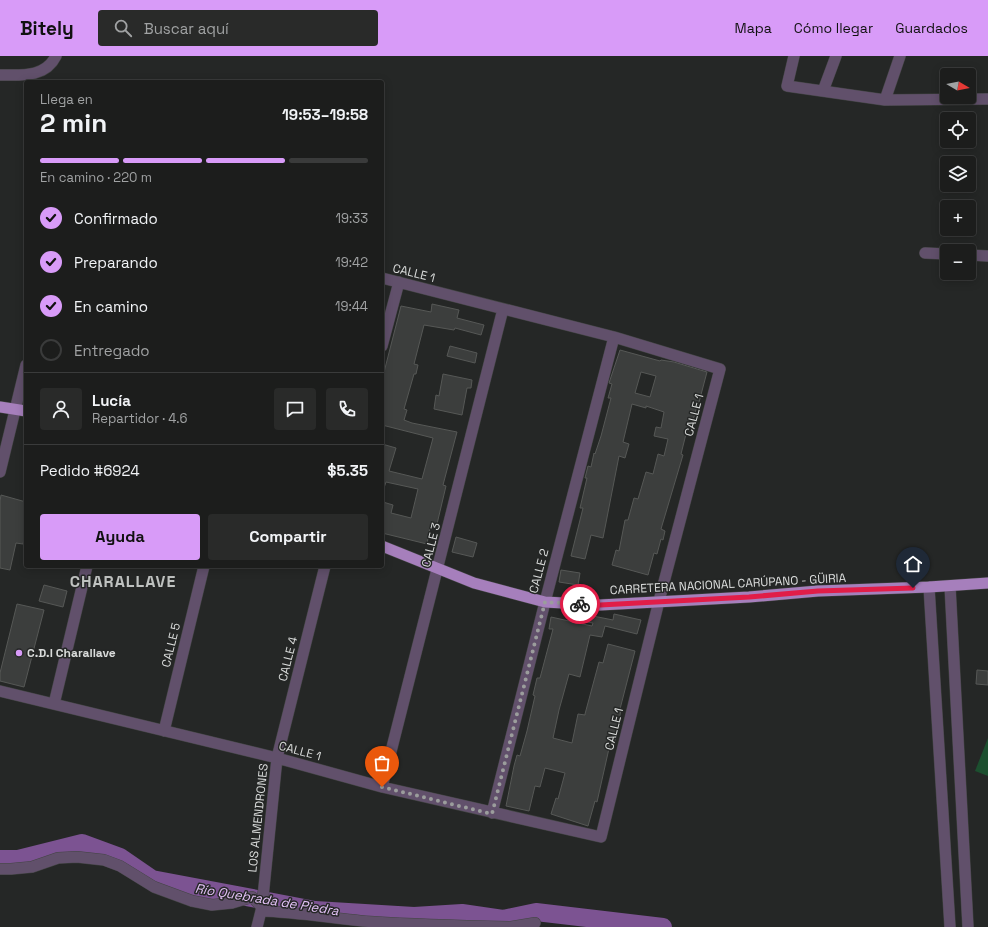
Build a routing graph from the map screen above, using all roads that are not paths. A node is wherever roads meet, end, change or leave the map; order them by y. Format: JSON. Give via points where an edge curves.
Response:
{"nodes":[{"id":1,"x":56,"y":56,"type":"edge"},
{"id":2,"x":794,"y":56,"type":"edge"},
{"id":3,"x":836,"y":56,"type":"edge"},
{"id":4,"x":900,"y":56,"type":"edge"},
{"id":5,"x":0,"y":75,"type":"edge"},
{"id":6,"x":823,"y":91,"type":"junction"},
{"id":7,"x":988,"y":99,"type":"edge"},
{"id":8,"x":885,"y":100,"type":"junction"},
{"id":9,"x":924,"y":253,"type":"dead end"},
{"id":10,"x":940,"y":254,"type":"edge"},
{"id":11,"x":976,"y":255,"type":"edge"},
{"id":12,"x":988,"y":256,"type":"edge"},
{"id":13,"x":384,"y":278,"type":"edge"},
{"id":14,"x":399,"y":282,"type":"junction"},
{"id":15,"x":503,"y":309,"type":"junction"},
{"id":16,"x":614,"y":337,"type":"junction"},
{"id":17,"x":384,"y":338,"type":"edge"},
{"id":18,"x":24,"y":383,"type":"edge"},
{"id":19,"x":0,"y":407,"type":"edge"},
{"id":20,"x":21,"y":410,"type":"edge"},
{"id":21,"x":0,"y":472,"type":"edge"},
{"id":22,"x":384,"y":547,"type":"edge"},
{"id":23,"x":87,"y":568,"type":"edge"},
{"id":24,"x":204,"y":568,"type":"edge"},
{"id":25,"x":324,"y":568,"type":"edge"},
{"id":26,"x":439,"y":568,"type":"junction"},
{"id":27,"x":988,"y":583,"type":"edge"},
{"id":28,"x":950,"y":586,"type":"junction"},
{"id":29,"x":929,"y":588,"type":"junction"},
{"id":30,"x":659,"y":601,"type":"junction"},
{"id":31,"x":545,"y":602,"type":"junction"},
{"id":32,"x":0,"y":692,"type":"edge"},
{"id":33,"x":54,"y":704,"type":"junction"},
{"id":34,"x":164,"y":731,"type":"junction"},
{"id":35,"x":277,"y":758,"type":"junction"},
{"id":36,"x":382,"y":787,"type":"junction"},
{"id":37,"x":492,"y":814,"type":"junction"},
{"id":38,"x":0,"y":868,"type":"edge"},
{"id":39,"x":261,"y":909,"type":"junction"},
{"id":40,"x":535,"y":922,"type":"dead end"},
{"id":41,"x":257,"y":927,"type":"edge"},
{"id":42,"x":510,"y":927,"type":"edge"},
{"id":43,"x":950,"y":927,"type":"edge"},
{"id":44,"x":968,"y":927,"type":"edge"}],
"edges":[{"from":1,"to":5,"type":"street","via":[[52,64],[32,75]]},
{"from":2,"to":6,"type":"street","via":[[787,86]]},
{"from":3,"to":6,"type":"street"},
{"from":4,"to":8,"type":"street"},
{"from":6,"to":8,"type":"street"},
{"from":7,"to":8,"type":"street"},
{"from":9,"to":10,"type":"street"},
{"from":11,"to":12,"type":"street"},
{"from":13,"to":14,"type":"street","name":"CALLE 1"},
{"from":14,"to":15,"type":"street","name":"CALLE 1"},
{"from":14,"to":17,"type":"street"},
{"from":15,"to":16,"type":"street","name":"CALLE 1"},
{"from":15,"to":26,"type":"street","name":"CALLE 3"},
{"from":16,"to":30,"type":"street","name":"CALLE 1","via":[[720,369]]},
{"from":16,"to":31,"type":"street","name":"CALLE 2"},
{"from":18,"to":20,"type":"street"},
{"from":19,"to":20,"type":"highway"},
{"from":20,"to":21,"type":"street"},
{"from":22,"to":26,"type":"highway","name":"CARRETERA NACIONAL CARÚPANO - GÜIRIA"},
{"from":23,"to":33,"type":"street"},
{"from":24,"to":34,"type":"street","name":"CALLE 5"},
{"from":25,"to":35,"type":"street","name":"CALLE 4"},
{"from":26,"to":31,"type":"highway","name":"CARRETERA NACIONAL CARÚPANO - GÜIRIA","via":[[474,583]]},
{"from":26,"to":36,"type":"street","name":"CALLE 3"},
{"from":27,"to":28,"type":"highway","name":"CARRETERA NACIONAL CARÚPANO - GÜIRIA"},
{"from":28,"to":29,"type":"highway","name":"CARRETERA NACIONAL CARÚPANO - GÜIRIA"},
{"from":28,"to":44,"type":"street"},
{"from":29,"to":30,"type":"highway","name":"CARRETERA NACIONAL CARÚPANO - GÜIRIA","via":[[818,591]]},
{"from":29,"to":43,"type":"street"},
{"from":30,"to":31,"type":"highway","name":"CARRETERA NACIONAL CARÚPANO - GÜIRIA","via":[[600,605]]},
{"from":30,"to":37,"type":"street","name":"CALLE 1","via":[[600,837]]},
{"from":31,"to":37,"type":"street","name":"CALLE 2"},
{"from":32,"to":33,"type":"street","name":"CALLE 1"},
{"from":33,"to":34,"type":"street","name":"CALLE 1"},
{"from":34,"to":35,"type":"street","name":"CALLE 1"},
{"from":35,"to":36,"type":"street","name":"CALLE 1"},
{"from":35,"to":39,"type":"street","name":"LOS ALMENDRONES"},
{"from":36,"to":37,"type":"street","name":"CALLE 1"},
{"from":38,"to":39,"type":"street","via":[[32,867],[58,858],[104,860],[120,866],[154,887],[192,901],[212,905],[232,904],[252,897]]},
{"from":39,"to":41,"type":"street","name":"LOS ALMENDRONES"},
{"from":39,"to":42,"type":"street","via":[[373,922]]},
{"from":40,"to":42,"type":"street"}]}
